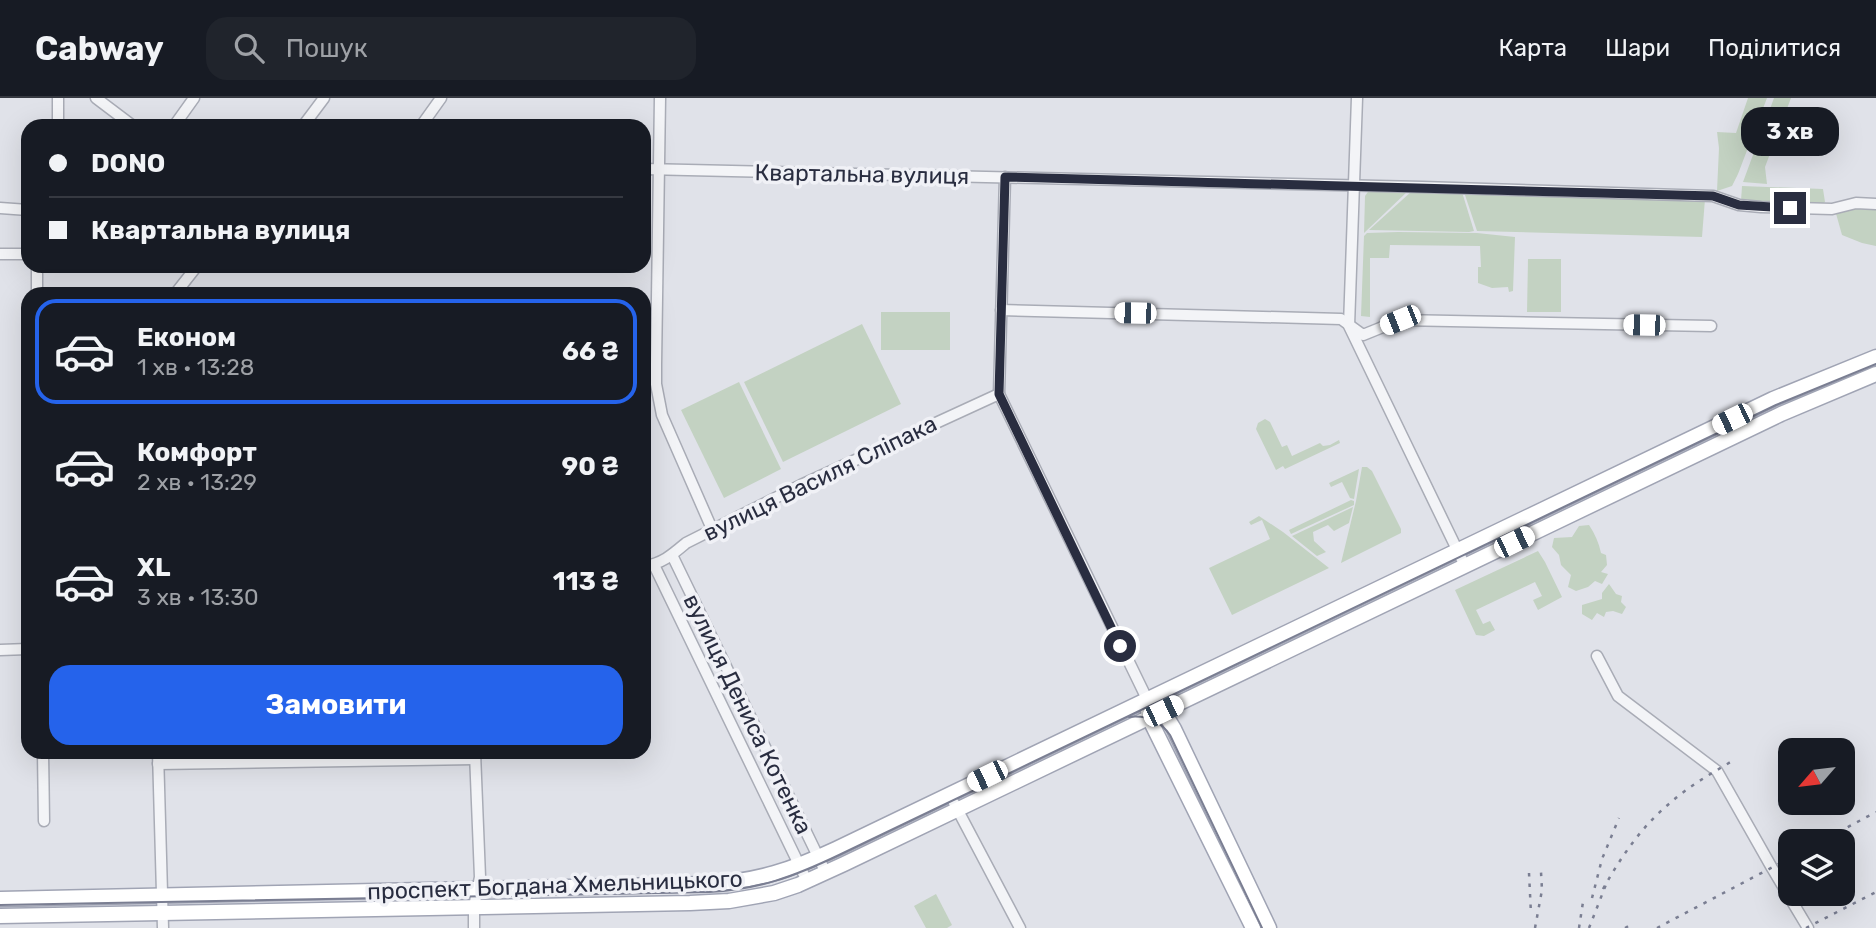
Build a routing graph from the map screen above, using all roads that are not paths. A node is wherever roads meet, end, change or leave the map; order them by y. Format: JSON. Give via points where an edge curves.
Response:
{"nodes":[{"id":1,"x":58,"y":98,"type":"edge"},
{"id":2,"x":96,"y":98,"type":"edge"},
{"id":3,"x":194,"y":98,"type":"edge"},
{"id":4,"x":324,"y":98,"type":"edge"},
{"id":5,"x":441,"y":98,"type":"edge"},
{"id":6,"x":660,"y":98,"type":"edge"},
{"id":7,"x":1357,"y":98,"type":"edge"},
{"id":8,"x":58,"y":119,"type":"edge"},
{"id":9,"x":124,"y":119,"type":"edge"},
{"id":10,"x":179,"y":119,"type":"edge"},
{"id":11,"x":308,"y":119,"type":"edge"},
{"id":12,"x":426,"y":119,"type":"edge"},
{"id":13,"x":651,"y":169,"type":"edge"},
{"id":14,"x":660,"y":169,"type":"junction"},
{"id":15,"x":1005,"y":177,"type":"junction"},
{"id":16,"x":1354,"y":186,"type":"junction"},
{"id":17,"x":1876,"y":204,"type":"edge"},
{"id":18,"x":0,"y":208,"type":"edge"},
{"id":19,"x":21,"y":210,"type":"edge"},
{"id":20,"x":0,"y":254,"type":"edge"},
{"id":21,"x":21,"y":254,"type":"edge"},
{"id":22,"x":192,"y":273,"type":"edge"},
{"id":23,"x":180,"y":287,"type":"edge"},
{"id":24,"x":1001,"y":310,"type":"junction"},
{"id":25,"x":1349,"y":326,"type":"junction"},
{"id":26,"x":1711,"y":326,"type":"dead end"},
{"id":27,"x":1876,"y":357,"type":"edge"},
{"id":28,"x":1876,"y":374,"type":"edge"},
{"id":29,"x":999,"y":394,"type":"junction"},
{"id":30,"x":1711,"y":429,"type":"junction"},
{"id":31,"x":1718,"y":444,"type":"junction"},
{"id":32,"x":1527,"y":517,"type":"junction"},
{"id":33,"x":712,"y":529,"type":"junction"},
{"id":34,"x":1535,"y":532,"type":"junction"},
{"id":35,"x":1457,"y":550,"type":"junction"},
{"id":36,"x":672,"y":555,"type":"junction"},
{"id":37,"x":651,"y":565,"type":"edge"},
{"id":38,"x":1465,"y":566,"type":"junction"},
{"id":39,"x":651,"y":570,"type":"edge"},
{"id":40,"x":1277,"y":637,"type":"junction"},
{"id":41,"x":21,"y":649,"type":"edge"},
{"id":42,"x":0,"y":650,"type":"edge"},
{"id":43,"x":1285,"y":652,"type":"junction"},
{"id":44,"x":1597,"y":656,"type":"dead end"},
{"id":45,"x":1147,"y":699,"type":"junction"},
{"id":46,"x":1163,"y":711,"type":"junction"},
{"id":47,"x":1149,"y":718,"type":"junction"},
{"id":48,"x":43,"y":759,"type":"edge"},
{"id":49,"x":158,"y":759,"type":"edge"},
{"id":50,"x":475,"y":759,"type":"edge"},
{"id":51,"x":950,"y":794,"type":"junction"},
{"id":52,"x":1212,"y":809,"type":"junction"},
{"id":53,"x":958,"y":810,"type":"junction"},
{"id":54,"x":1198,"y":816,"type":"junction"},
{"id":55,"x":44,"y":821,"type":"dead end"},
{"id":56,"x":818,"y":858,"type":"junction"},
{"id":57,"x":799,"y":866,"type":"junction"},
{"id":58,"x":825,"y":873,"type":"junction"},
{"id":59,"x":807,"y":881,"type":"junction"},
{"id":60,"x":478,"y":889,"type":"junction"},
{"id":61,"x":162,"y":896,"type":"junction"},
{"id":62,"x":0,"y":899,"type":"edge"},
{"id":63,"x":474,"y":907,"type":"junction"},
{"id":64,"x":163,"y":913,"type":"junction"},
{"id":65,"x":0,"y":916,"type":"edge"},
{"id":66,"x":49,"y":922,"type":"edge"},
{"id":67,"x":163,"y":928,"type":"edge"},
{"id":68,"x":474,"y":928,"type":"edge"},
{"id":69,"x":1020,"y":928,"type":"edge"},
{"id":70,"x":1253,"y":928,"type":"edge"},
{"id":71,"x":1269,"y":928,"type":"edge"},
{"id":72,"x":1808,"y":928,"type":"edge"}],
"edges":[{"from":1,"to":8,"type":"street"},
{"from":2,"to":9,"type":"street"},
{"from":3,"to":10,"type":"street"},
{"from":4,"to":11,"type":"street"},
{"from":5,"to":12,"type":"street"},
{"from":6,"to":14,"type":"street"},
{"from":7,"to":16,"type":"street"},
{"from":13,"to":14,"type":"street","name":"Квартальна вулиця"},
{"from":14,"to":15,"type":"street","name":"Квартальна вулиця"},
{"from":14,"to":33,"type":"street","via":[[659,402]]},
{"from":15,"to":16,"type":"street","name":"Квартальна вулиця"},
{"from":15,"to":24,"type":"street"},
{"from":16,"to":17,"type":"street","name":"Квартальна вулиця","via":[[1713,196],[1739,205],[1790,208]]},
{"from":16,"to":25,"type":"street"},
{"from":18,"to":19,"type":"street"},
{"from":20,"to":21,"type":"street"},
{"from":22,"to":23,"type":"street"},
{"from":24,"to":25,"type":"street","via":[[1340,319]]},
{"from":24,"to":29,"type":"street"},
{"from":25,"to":26,"type":"street","via":[[1363,335],[1400,320]]},
{"from":25,"to":35,"type":"street"},
{"from":27,"to":30,"type":"main road","name":"проспект Богдана Хмельницького"},
{"from":28,"to":31,"type":"main road","name":"проспект Богдана Хмельницького"},
{"from":29,"to":33,"type":"street","name":"вулиця Василя Сліпака"},
{"from":29,"to":45,"type":"street"},
{"from":30,"to":31,"type":"street"},
{"from":30,"to":32,"type":"main road","name":"проспект Богдана Хмельницького"},
{"from":31,"to":34,"type":"main road","name":"проспект Богдана Хмельницького"},
{"from":32,"to":34,"type":"street"},
{"from":32,"to":35,"type":"main road","name":"проспект Богдана Хмельницького"},
{"from":33,"to":36,"type":"street","name":"вулиця Василя Сліпака"},
{"from":34,"to":38,"type":"main road","name":"проспект Богдана Хмельницького"},
{"from":35,"to":38,"type":"street"},
{"from":35,"to":40,"type":"main road","name":"проспект Богдана Хмельницького"},
{"from":36,"to":37,"type":"street","name":"вулиця Василя Сліпака"},
{"from":36,"to":56,"type":"street","name":"вулиця Дениса Котенка"},
{"from":38,"to":43,"type":"main road","name":"проспект Богдана Хмельницького"},
{"from":39,"to":57,"type":"street","name":"вулиця Дениса Котенка"},
{"from":40,"to":43,"type":"main road"},
{"from":40,"to":45,"type":"main road","name":"проспект Богдана Хмельницького"},
{"from":41,"to":42,"type":"street"},
{"from":43,"to":46,"type":"main road","name":"проспект Богдана Хмельницького"},
{"from":44,"to":72,"type":"street","via":[[1618,696],[1717,771]]},
{"from":45,"to":46,"type":"main road"},
{"from":45,"to":47,"type":"main road"},
{"from":45,"to":51,"type":"main road","name":"проспект Богдана Хмельницького"},
{"from":46,"to":47,"type":"main road","name":"проспект Богдана Хмельницького"},
{"from":46,"to":52,"type":"main road"},
{"from":47,"to":53,"type":"main road","name":"проспект Богдана Хмельницького"},
{"from":47,"to":54,"type":"main road"},
{"from":48,"to":55,"type":"street"},
{"from":49,"to":61,"type":"street"},
{"from":50,"to":60,"type":"street"},
{"from":51,"to":53,"type":"street"},
{"from":51,"to":56,"type":"main road","name":"проспект Богдана Хмельницького"},
{"from":52,"to":54,"type":"main road"},
{"from":52,"to":71,"type":"main road"},
{"from":53,"to":58,"type":"main road","name":"проспект Богдана Хмельницького"},
{"from":53,"to":69,"type":"street"},
{"from":54,"to":70,"type":"main road"},
{"from":56,"to":57,"type":"main road","name":"проспект Богдана Хмельницького"},
{"from":56,"to":58,"type":"street","name":"вулиця Дениса Котенка"},
{"from":57,"to":59,"type":"street","name":"вулиця Дениса Котенка"},
{"from":57,"to":60,"type":"main road","name":"проспект Богдана Хмельницького","via":[[717,884]]},
{"from":58,"to":59,"type":"main road","name":"проспект Богдана Хмельницького"},
{"from":59,"to":63,"type":"main road","name":"проспект Богдана Хмельницького","via":[[729,901]]},
{"from":60,"to":61,"type":"main road","name":"проспект Богдана Хмельницького"},
{"from":60,"to":63,"type":"street"},
{"from":61,"to":62,"type":"main road","name":"проспект Богдана Хмельницького"},
{"from":61,"to":64,"type":"street"},
{"from":63,"to":64,"type":"main road","name":"проспект Богдана Хмельницького"},
{"from":63,"to":68,"type":"street"},
{"from":64,"to":66,"type":"main road","name":"проспект Богдана Хмельницького"},
{"from":64,"to":67,"type":"street"},
{"from":65,"to":66,"type":"main road","name":"проспект Богдана Хмельницького"}]}
